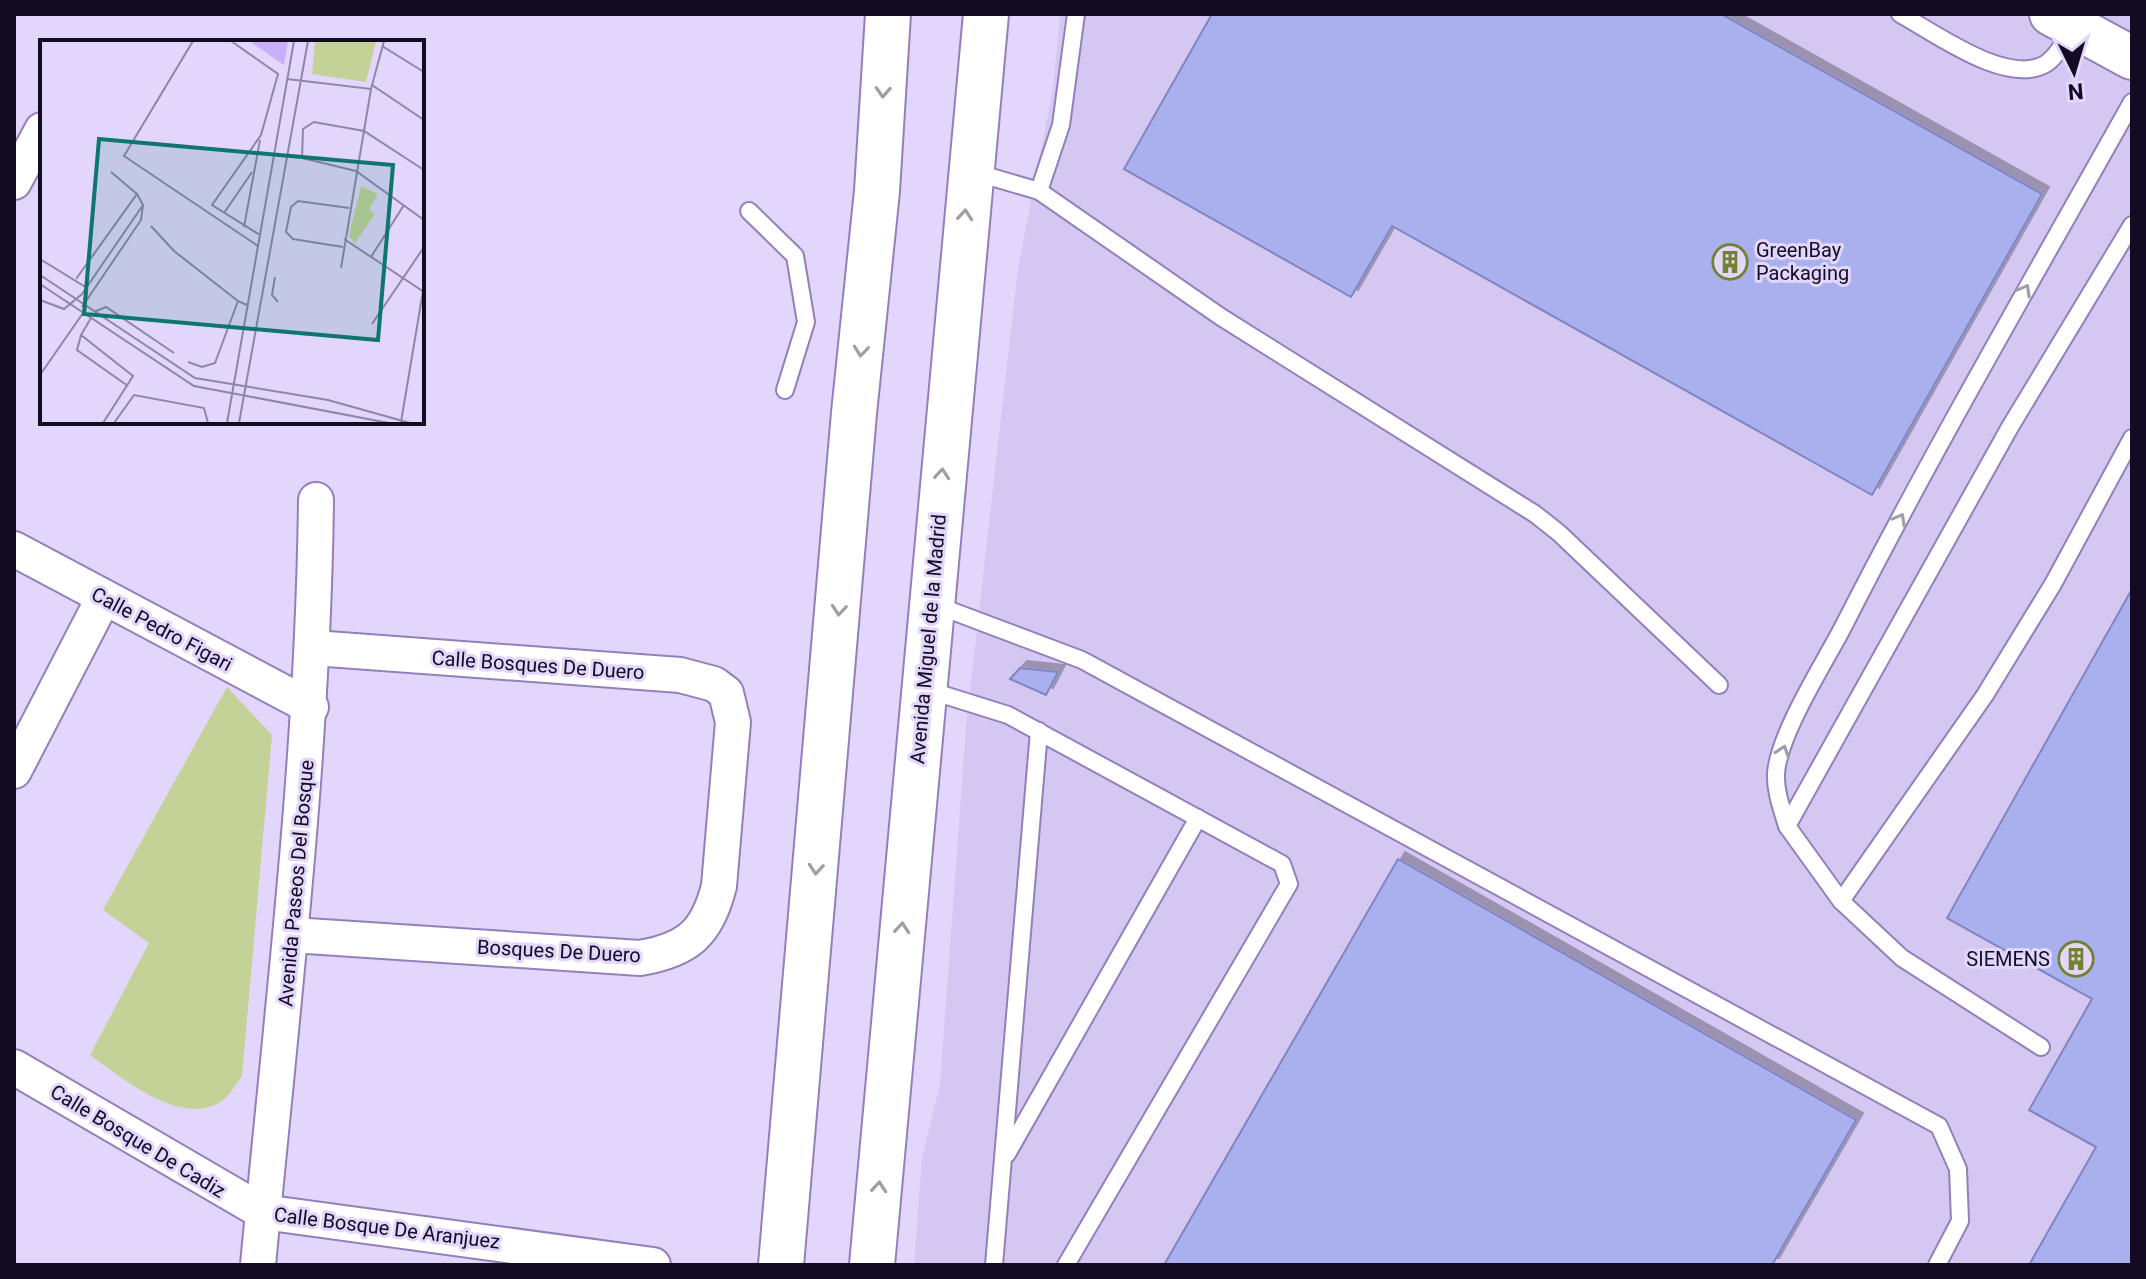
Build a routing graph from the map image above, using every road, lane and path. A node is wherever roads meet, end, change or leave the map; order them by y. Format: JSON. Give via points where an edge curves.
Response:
{"nodes":[{"id":1,"x":888,"y":14,"type":"edge"},
{"id":2,"x":986,"y":14,"type":"edge"},
{"id":3,"x":1076,"y":14,"type":"edge"},
{"id":4,"x":1900,"y":14,"type":"edge"},
{"id":5,"x":2062,"y":20,"type":"edge"},
{"id":6,"x":2132,"y":58,"type":"edge"},
{"id":7,"x":2132,"y":102,"type":"edge"},
{"id":8,"x":40,"y":134,"type":"edge"},
{"id":9,"x":969,"y":171,"type":"junction"},
{"id":10,"x":14,"y":182,"type":"edge"},
{"id":11,"x":1039,"y":191,"type":"junction"},
{"id":12,"x":749,"y":211,"type":"dead end"},
{"id":13,"x":2132,"y":225,"type":"edge"},
{"id":14,"x":785,"y":390,"type":"dead end"},
{"id":15,"x":2132,"y":438,"type":"edge"},
{"id":16,"x":316,"y":500,"type":"dead end"},
{"id":17,"x":14,"y":549,"type":"edge"},
{"id":18,"x":103,"y":599,"type":"junction"},
{"id":19,"x":931,"y":603,"type":"junction"},
{"id":20,"x":314,"y":648,"type":"junction"},
{"id":21,"x":1719,"y":685,"type":"dead end"},
{"id":22,"x":924,"y":689,"type":"junction"},
{"id":23,"x":311,"y":707,"type":"junction"},
{"id":24,"x":733,"y":722,"type":"joint"},
{"id":25,"x":1039,"y":731,"type":"junction"},
{"id":26,"x":14,"y":771,"type":"edge"},
{"id":27,"x":1198,"y":818,"type":"junction"},
{"id":28,"x":1787,"y":826,"type":"junction"},
{"id":29,"x":1841,"y":901,"type":"junction"},
{"id":30,"x":292,"y":935,"type":"junction"},
{"id":31,"x":2041,"y":1047,"type":"dead end"},
{"id":32,"x":14,"y":1067,"type":"edge"},
{"id":33,"x":1004,"y":1159,"type":"junction"},
{"id":34,"x":263,"y":1212,"type":"junction"},
{"id":35,"x":258,"y":1265,"type":"edge"},
{"id":36,"x":653,"y":1265,"type":"edge"},
{"id":37,"x":781,"y":1265,"type":"edge"},
{"id":38,"x":872,"y":1265,"type":"edge"},
{"id":39,"x":994,"y":1265,"type":"edge"},
{"id":40,"x":1066,"y":1265,"type":"edge"},
{"id":41,"x":1937,"y":1265,"type":"edge"}],
"edges":[{"from":1,"to":37,"type":"main road","one_way":true,"via":[[877,191]]},
{"from":2,"to":9,"type":"main road","name":"Avenida Miguel de la Madrid"},
{"from":3,"to":11,"type":"lane","via":[[1061,125]]},
{"from":4,"to":5,"type":"lane","via":[[2016,71],[2048,62]]},
{"from":5,"to":6,"type":"street"},
{"from":28,"to":7,"type":"lane","one_way":true,"via":[[1776,772],[1796,719],[2046,251]]},
{"from":8,"to":10,"type":"street"},
{"from":9,"to":11,"type":"lane"},
{"from":19,"to":9,"type":"main road","name":"Avenida Miguel de la Madrid","one_way":true},
{"from":11,"to":21,"type":"lane","via":[[1221,317],[1535,514]]},
{"from":12,"to":14,"type":"lane","via":[[795,256],[806,322]]},
{"from":13,"to":28,"type":"lane","via":[[2010,427]]},
{"from":15,"to":29,"type":"lane","via":[[1985,695]]},
{"from":16,"to":20,"type":"street","name":"Avenida Paseos Del Bosque"},
{"from":17,"to":18,"type":"street","name":"Calle Pedro Figari"},
{"from":18,"to":23,"type":"street","name":"Calle Pedro Figari"},
{"from":18,"to":26,"type":"street"},
{"from":19,"to":22,"type":"main road","name":"Avenida Miguel de la Madrid"},
{"from":19,"to":41,"type":"lane","via":[[1082,660],[1939,1126],[1958,1169],[1960,1221]]},
{"from":20,"to":23,"type":"street","name":"Avenida Paseos Del Bosque"},
{"from":20,"to":24,"type":"street","name":"Calle Bosques De Duero","via":[[680,675],[714,684],[726,693]]},
{"from":22,"to":25,"type":"lane","via":[[1008,715]]},
{"from":38,"to":22,"type":"main road","name":"Avenida Miguel de la Madrid","one_way":true},
{"from":23,"to":30,"type":"street","name":"Avenida Paseos Del Bosque"},
{"from":24,"to":30,"type":"street","name":"Bosques De Duero","via":[[713,910],[700,930],[669,953],[640,958]]},
{"from":25,"to":27,"type":"lane"},
{"from":25,"to":33,"type":"lane"},
{"from":27,"to":33,"type":"lane"},
{"from":27,"to":40,"type":"lane","via":[[1282,864],[1289,884]]},
{"from":28,"to":29,"type":"lane"},
{"from":29,"to":31,"type":"lane","via":[[1902,958]]},
{"from":30,"to":34,"type":"street","name":"Avenida Paseos Del Bosque"},
{"from":32,"to":34,"type":"street","name":"Calle Bosque De Cadiz"},
{"from":33,"to":39,"type":"lane"},
{"from":34,"to":35,"type":"street","name":"Avenida Paseos Del Bosque"},
{"from":34,"to":36,"type":"street","name":"Calle Bosque De Aranjuez"}]}
